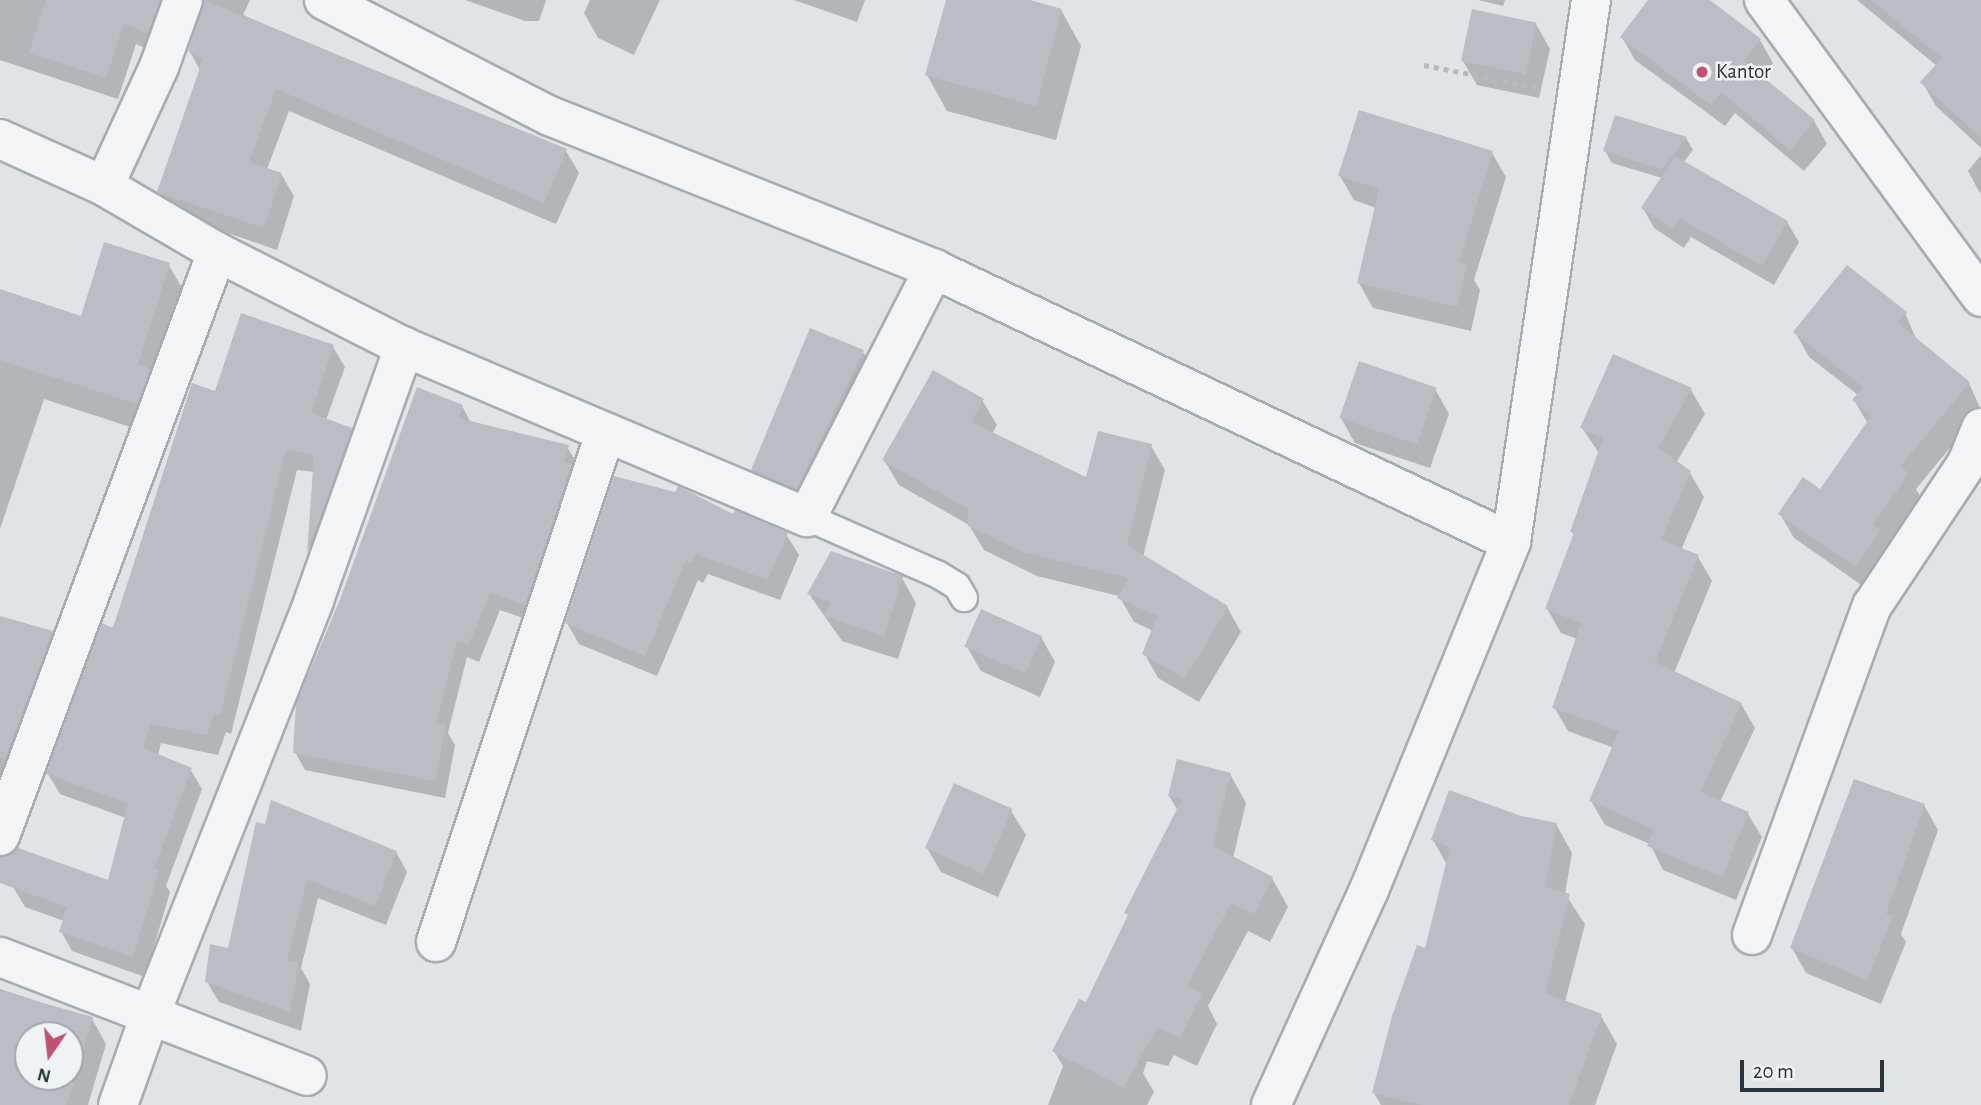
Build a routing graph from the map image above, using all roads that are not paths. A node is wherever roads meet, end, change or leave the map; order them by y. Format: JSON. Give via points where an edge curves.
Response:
{"nodes":[{"id":1,"x":183,"y":0,"type":"edge"},
{"id":2,"x":324,"y":0,"type":"edge"},
{"id":3,"x":1591,"y":0,"type":"edge"},
{"id":4,"x":1764,"y":0,"type":"edge"},
{"id":5,"x":0,"y":139,"type":"edge"},
{"id":6,"x":104,"y":186,"type":"junction"},
{"id":7,"x":217,"y":252,"type":"junction"},
{"id":8,"x":934,"y":269,"type":"junction"},
{"id":9,"x":1981,"y":297,"type":"edge"},
{"id":10,"x":404,"y":347,"type":"junction"},
{"id":11,"x":1981,"y":428,"type":"edge"},
{"id":12,"x":605,"y":434,"type":"junction"},
{"id":13,"x":807,"y":517,"type":"junction"},
{"id":14,"x":1511,"y":542,"type":"junction"},
{"id":15,"x":964,"y":598,"type":"dead end"},
{"id":16,"x":0,"y":836,"type":"edge"},
{"id":17,"x":1752,"y":935,"type":"dead end"},
{"id":18,"x":436,"y":942,"type":"dead end"},
{"id":19,"x":0,"y":957,"type":"edge"},
{"id":20,"x":150,"y":1015,"type":"junction"},
{"id":21,"x":307,"y":1076,"type":"dead end"},
{"id":22,"x":118,"y":1105,"type":"edge"},
{"id":23,"x":1271,"y":1105,"type":"edge"}],
"edges":[{"from":1,"to":6,"type":"street"},
{"from":2,"to":8,"type":"street","via":[[550,116]]},
{"from":3,"to":14,"type":"street"},
{"from":4,"to":9,"type":"street"},
{"from":5,"to":6,"type":"street"},
{"from":6,"to":7,"type":"street"},
{"from":7,"to":10,"type":"street"},
{"from":7,"to":16,"type":"street"},
{"from":8,"to":13,"type":"street"},
{"from":8,"to":14,"type":"street"},
{"from":10,"to":12,"type":"street"},
{"from":10,"to":20,"type":"street","via":[[314,600]]},
{"from":11,"to":17,"type":"street","via":[[1966,463],[1872,606]]},
{"from":12,"to":13,"type":"street"},
{"from":12,"to":18,"type":"street"},
{"from":13,"to":15,"type":"lane","via":[[937,575],[957,586]]},
{"from":14,"to":23,"type":"street","via":[[1369,890]]},
{"from":19,"to":20,"type":"street"},
{"from":20,"to":21,"type":"street"},
{"from":20,"to":22,"type":"street"}]}
